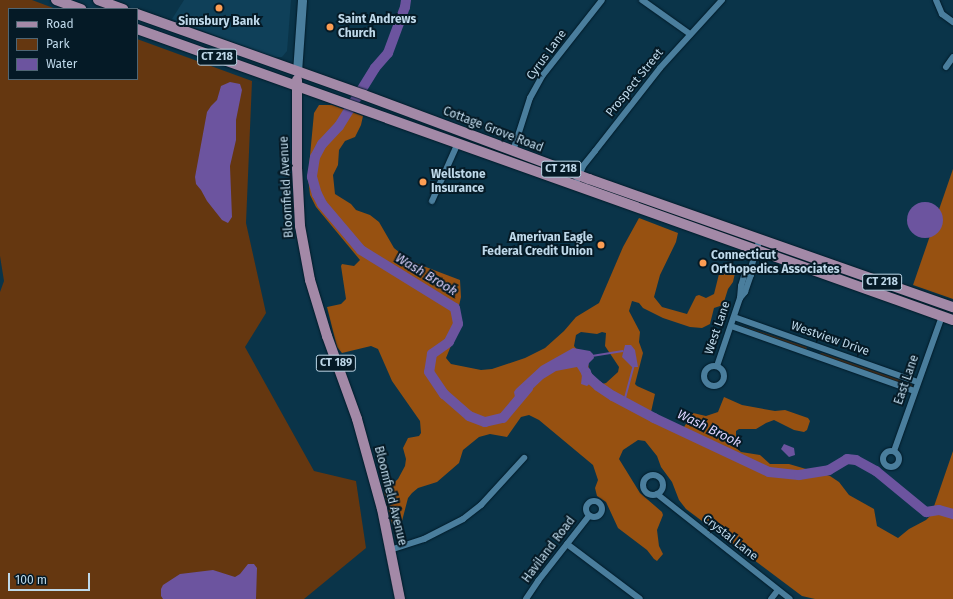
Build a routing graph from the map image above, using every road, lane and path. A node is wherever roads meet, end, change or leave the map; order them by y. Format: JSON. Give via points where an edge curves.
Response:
{"nodes":[{"id":1,"x":56,"y":0,"type":"edge"},
{"id":2,"x":98,"y":0,"type":"edge"},
{"id":3,"x":302,"y":0,"type":"edge"},
{"id":4,"x":602,"y":0,"type":"edge"},
{"id":5,"x":642,"y":0,"type":"edge"},
{"id":6,"x":722,"y":0,"type":"edge"},
{"id":7,"x":936,"y":0,"type":"edge"},
{"id":8,"x":78,"y":8,"type":"edge"},
{"id":9,"x":120,"y":8,"type":"edge"},
{"id":10,"x":138,"y":14,"type":"edge"},
{"id":11,"x":953,"y":22,"type":"edge"},
{"id":12,"x":138,"y":29,"type":"edge"},
{"id":13,"x":182,"y":31,"type":"junction"},
{"id":14,"x":690,"y":34,"type":"junction"},
{"id":15,"x":172,"y":42,"type":"junction"},
{"id":16,"x":953,"y":57,"type":"edge"},
{"id":17,"x":946,"y":68,"type":"dead end"},
{"id":18,"x":297,"y":72,"type":"junction"},
{"id":19,"x":297,"y":85,"type":"junction"},
{"id":20,"x":458,"y":143,"type":"junction"},
{"id":21,"x":513,"y":152,"type":"junction"},
{"id":22,"x":580,"y":175,"type":"junction"},
{"id":23,"x":575,"y":186,"type":"junction"},
{"id":24,"x":432,"y":202,"type":"dead end"},
{"id":25,"x":760,"y":239,"type":"junction"},
{"id":26,"x":756,"y":251,"type":"junction"},
{"id":27,"x":953,"y":307,"type":"edge"},
{"id":28,"x":942,"y":316,"type":"junction"},
{"id":29,"x":734,"y":317,"type":"junction"},
{"id":30,"x":953,"y":320,"type":"edge"},
{"id":31,"x":731,"y":326,"type":"junction"},
{"id":32,"x":717,"y":366,"type":"dead end"},
{"id":33,"x":918,"y":382,"type":"junction"},
{"id":34,"x":915,"y":391,"type":"junction"},
{"id":35,"x":894,"y":451,"type":"dead end"},
{"id":36,"x":524,"y":458,"type":"dead end"},
{"id":37,"x":657,"y":494,"type":"dead end"},
{"id":38,"x":589,"y":516,"type":"dead end"},
{"id":39,"x":567,"y":544,"type":"junction"},
{"id":40,"x":390,"y":550,"type":"junction"},
{"id":41,"x":778,"y":590,"type":"junction"},
{"id":42,"x":400,"y":599,"type":"edge"},
{"id":43,"x":526,"y":599,"type":"edge"},
{"id":44,"x":640,"y":599,"type":"edge"},
{"id":45,"x":771,"y":599,"type":"edge"},
{"id":46,"x":790,"y":599,"type":"edge"}],
"edges":[{"from":1,"to":8,"type":"main road"},
{"from":2,"to":9,"type":"main road"},
{"from":3,"to":18,"type":"main road","name":"Bloomfield Avenue","number":"CT 189"},
{"from":4,"to":21,"type":"street","name":"Cyrus Lane","via":[[543,75],[530,98]]},
{"from":5,"to":14,"type":"street"},
{"from":6,"to":14,"type":"street","name":"Prospect Street"},
{"from":7,"to":11,"type":"street","via":[[942,14]]},
{"from":10,"to":13,"type":"main road","name":"Cottage Grove Road","number":"CT 218"},
{"from":12,"to":15,"type":"main road","name":"Cottage Grove Road","number":"CT 218"},
{"from":13,"to":15,"type":"main road"},
{"from":13,"to":18,"type":"main road","name":"Cottage Grove Road","number":"CT 218"},
{"from":14,"to":22,"type":"street","name":"Prospect Street","via":[[583,166]]},
{"from":15,"to":19,"type":"main road","name":"Cottage Grove Road","number":"CT 218"},
{"from":16,"to":17,"type":"street"},
{"from":18,"to":19,"type":"main road","name":"Bloomfield Avenue","number":"CT 189"},
{"from":18,"to":21,"type":"main road","name":"Cottage Grove Road","number":"CT 218"},
{"from":19,"to":20,"type":"main road","name":"Cottage Grove Road","number":"CT 218"},
{"from":19,"to":40,"type":"main road","name":"Bloomfield Avenue","number":"CT 189","via":[[300,226],[310,280],[356,419],[382,509]]},
{"from":20,"to":23,"type":"main road","name":"Cottage Grove Road","number":"CT 218"},
{"from":20,"to":24,"type":"street"},
{"from":21,"to":22,"type":"main road","name":"Cottage Grove Road","number":"CT 218"},
{"from":22,"to":23,"type":"street","name":"Prospect Street"},
{"from":22,"to":25,"type":"main road","name":"Cottage Grove Road","number":"CT 218"},
{"from":23,"to":26,"type":"main road","name":"Cottage Grove Road","number":"CT 218"},
{"from":25,"to":26,"type":"street","name":"West Lane"},
{"from":25,"to":27,"type":"main road","name":"Cottage Grove Road","number":"CT 218"},
{"from":26,"to":28,"type":"main road","name":"Cottage Grove Road","number":"CT 218"},
{"from":26,"to":29,"type":"street","name":"West Lane","via":[[750,271],[745,273]]},
{"from":28,"to":30,"type":"main road","name":"Cottage Grove Road","number":"CT 218"},
{"from":28,"to":33,"type":"street","name":"East Lane"},
{"from":29,"to":31,"type":"street","name":"West Lane"},
{"from":29,"to":33,"type":"street","name":"Westview Drive"},
{"from":31,"to":32,"type":"street","name":"West Lane"},
{"from":31,"to":34,"type":"street","name":"Westview Drive"},
{"from":33,"to":34,"type":"street","name":"East Lane"},
{"from":34,"to":35,"type":"street","name":"East Lane"},
{"from":36,"to":40,"type":"street","via":[[481,505],[463,519],[424,539]]},
{"from":37,"to":41,"type":"street","name":"Crystal Lane"},
{"from":38,"to":39,"type":"street","name":"Haviland Road"},
{"from":39,"to":43,"type":"street","name":"Haviland Road"},
{"from":39,"to":44,"type":"street"},
{"from":40,"to":42,"type":"main road","name":"Bloomfield Avenue","number":"CT 189"},
{"from":41,"to":45,"type":"street"},
{"from":41,"to":46,"type":"street","name":"Crystal Lane"}]}
